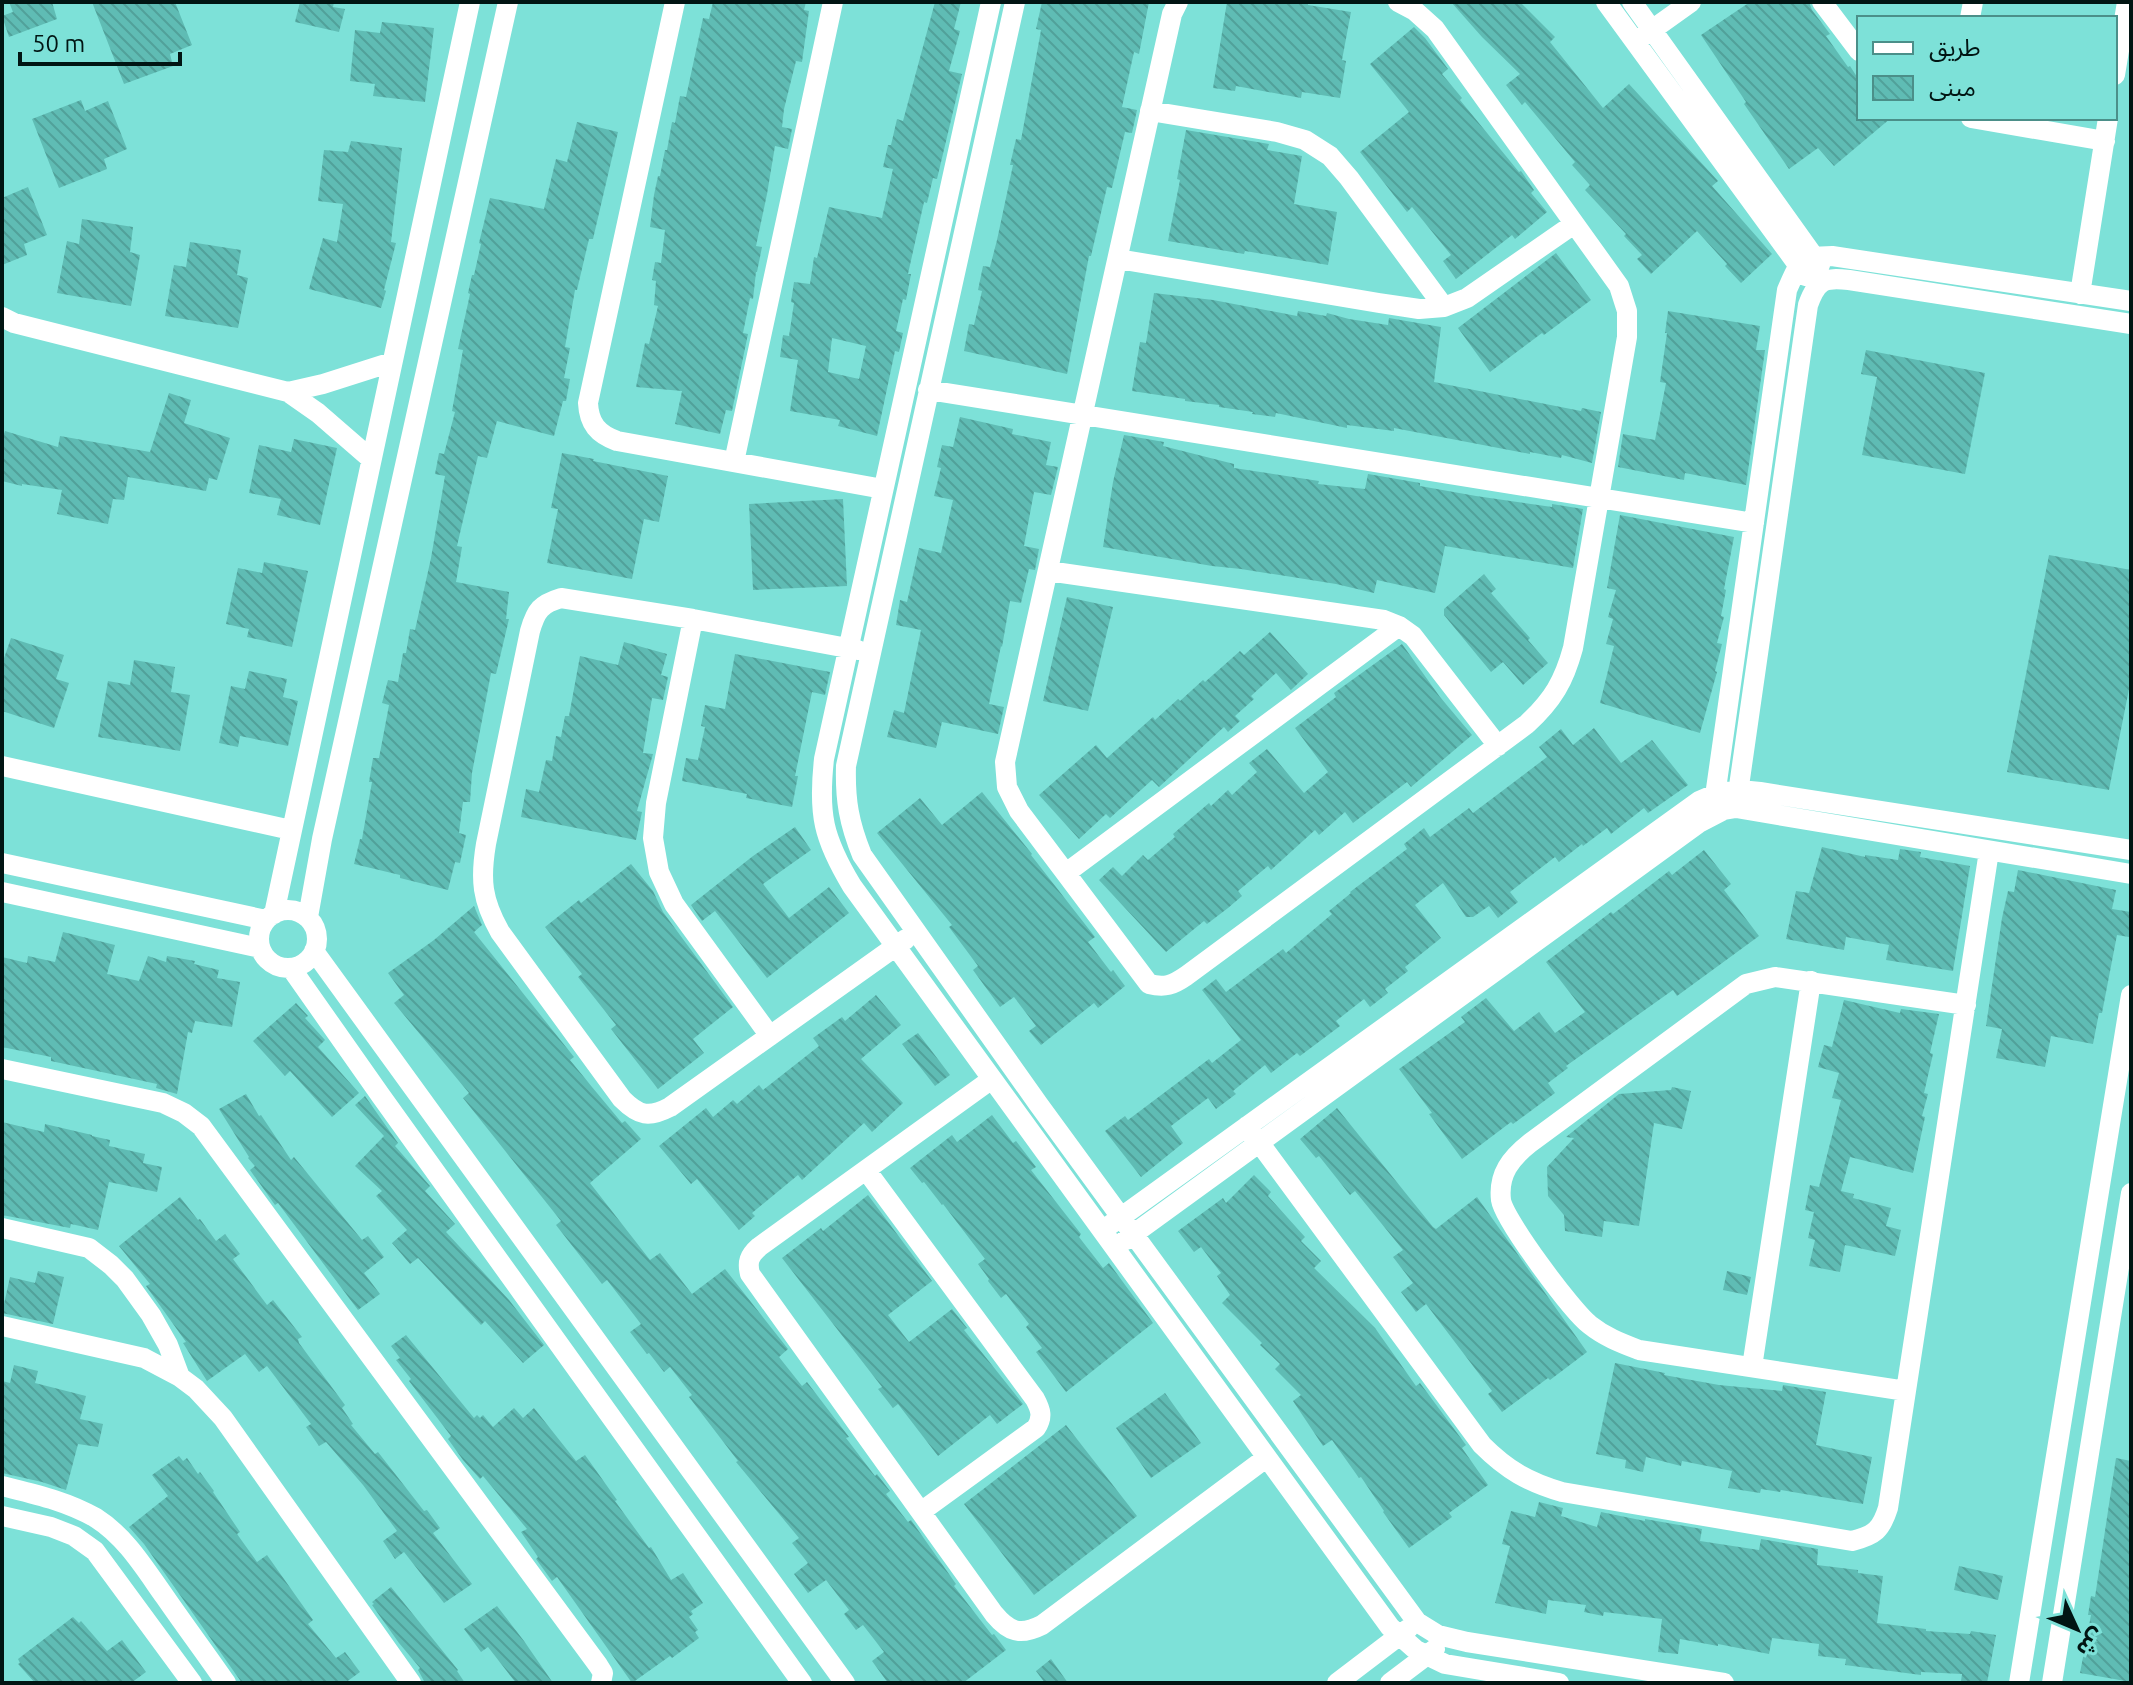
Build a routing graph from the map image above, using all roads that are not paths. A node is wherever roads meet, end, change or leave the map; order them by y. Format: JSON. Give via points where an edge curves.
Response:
{"nodes":[{"id":1,"x":470,"y":2,"type":"edge"},
{"id":2,"x":508,"y":2,"type":"edge"},
{"id":3,"x":675,"y":2,"type":"edge"},
{"id":4,"x":833,"y":2,"type":"edge"},
{"id":5,"x":991,"y":2,"type":"edge"},
{"id":6,"x":1015,"y":2,"type":"edge"},
{"id":7,"x":1178,"y":2,"type":"edge"},
{"id":8,"x":1398,"y":2,"type":"edge"},
{"id":9,"x":1606,"y":2,"type":"edge"},
{"id":10,"x":1632,"y":2,"type":"edge"},
{"id":11,"x":1691,"y":2,"type":"edge"},
{"id":12,"x":1822,"y":2,"type":"edge"},
{"id":13,"x":2127,"y":2,"type":"edge"},
{"id":14,"x":1652,"y":29,"type":"junction"},
{"id":15,"x":1635,"y":41,"type":"junction"},
{"id":16,"x":1857,"y":48,"type":"edge"},
{"id":17,"x":2117,"y":63,"type":"edge"},
{"id":18,"x":1150,"y":111,"type":"junction"},
{"id":19,"x":1983,"y":120,"type":"edge"},
{"id":20,"x":2108,"y":120,"type":"edge"},
{"id":21,"x":2105,"y":141,"type":"junction"},
{"id":22,"x":1574,"y":224,"type":"junction"},
{"id":23,"x":1118,"y":259,"type":"junction"},
{"id":24,"x":1806,"y":261,"type":"junction"},
{"id":25,"x":1822,"y":282,"type":"junction"},
{"id":26,"x":2080,"y":294,"type":"junction"},
{"id":27,"x":2131,"y":301,"type":"edge"},
{"id":28,"x":1444,"y":307,"type":"junction"},
{"id":29,"x":2,"y":317,"type":"edge"},
{"id":30,"x":2131,"y":324,"type":"edge"},
{"id":31,"x":399,"y":331,"type":"junction"},
{"id":32,"x":432,"y":337,"type":"junction"},
{"id":33,"x":392,"y":362,"type":"junction"},
{"id":34,"x":928,"y":390,"type":"junction"},
{"id":35,"x":288,"y":392,"type":"junction"},
{"id":36,"x":1083,"y":415,"type":"junction"},
{"id":37,"x":371,"y":459,"type":"junction"},
{"id":38,"x":734,"y":462,"type":"junction"},
{"id":39,"x":883,"y":489,"type":"junction"},
{"id":40,"x":1599,"y":498,"type":"junction"},
{"id":41,"x":1754,"y":523,"type":"junction"},
{"id":42,"x":357,"y":526,"type":"junction"},
{"id":43,"x":389,"y":533,"type":"junction"},
{"id":44,"x":1048,"y":571,"type":"junction"},
{"id":45,"x":693,"y":619,"type":"junction"},
{"id":46,"x":1399,"y":626,"type":"junction"},
{"id":47,"x":847,"y":648,"type":"junction"},
{"id":48,"x":870,"y":652,"type":"junction"},
{"id":49,"x":1498,"y":746,"type":"junction"},
{"id":50,"x":2,"y":766,"type":"edge"},
{"id":51,"x":1737,"y":799,"type":"junction"},
{"id":52,"x":1714,"y":804,"type":"junction"},
{"id":53,"x":1977,"y":825,"type":"junction"},
{"id":54,"x":291,"y":830,"type":"junction"},
{"id":55,"x":1982,"y":850,"type":"junction"},
{"id":56,"x":2131,"y":850,"type":"edge"},
{"id":57,"x":2,"y":863,"type":"edge"},
{"id":58,"x":1066,"y":873,"type":"junction"},
{"id":59,"x":2131,"y":874,"type":"edge"},
{"id":60,"x":2,"y":892,"type":"edge"},
{"id":61,"x":270,"y":917,"type":"junction"},
{"id":62,"x":308,"y":917,"type":"junction"},
{"id":63,"x":916,"y":932,"type":"junction"},
{"id":64,"x":895,"y":946,"type":"junction"},
{"id":65,"x":260,"y":948,"type":"junction"},
{"id":66,"x":314,"y":951,"type":"junction"},
{"id":67,"x":291,"y":968,"type":"junction"},
{"id":68,"x":1811,"y":981,"type":"junction"},
{"id":69,"x":2131,"y":995,"type":"edge"},
{"id":70,"x":1966,"y":1005,"type":"junction"},
{"id":71,"x":770,"y":1036,"type":"junction"},
{"id":72,"x":2,"y":1069,"type":"edge"},
{"id":73,"x":992,"y":1079,"type":"junction"},
{"id":74,"x":445,"y":1132,"type":"junction"},
{"id":75,"x":1254,"y":1134,"type":"junction"},
{"id":76,"x":420,"y":1150,"type":"junction"},
{"id":77,"x":866,"y":1170,"type":"junction"},
{"id":78,"x":2131,"y":1193,"type":"edge"},
{"id":79,"x":1127,"y":1226,"type":"junction"},
{"id":80,"x":2,"y":1228,"type":"edge"},
{"id":81,"x":1108,"y":1239,"type":"junction"},
{"id":82,"x":549,"y":1275,"type":"junction"},
{"id":83,"x":523,"y":1294,"type":"junction"},
{"id":84,"x":2,"y":1326,"type":"edge"},
{"id":85,"x":2076,"y":1333,"type":"junction"},
{"id":86,"x":2108,"y":1337,"type":"junction"},
{"id":87,"x":1752,"y":1367,"type":"junction"},
{"id":88,"x":180,"y":1377,"type":"junction"},
{"id":89,"x":1906,"y":1391,"type":"junction"},
{"id":90,"x":1266,"y":1458,"type":"junction"},
{"id":91,"x":2,"y":1486,"type":"edge"},
{"id":92,"x":922,"y":1511,"type":"junction"},
{"id":93,"x":2,"y":1516,"type":"edge"},
{"id":94,"x":1417,"y":1622,"type":"junction"},
{"id":95,"x":1398,"y":1636,"type":"junction"},
{"id":96,"x":1450,"y":1638,"type":"junction"},
{"id":97,"x":1426,"y":1656,"type":"junction"},
{"id":98,"x":192,"y":1683,"type":"edge"},
{"id":99,"x":226,"y":1683,"type":"edge"},
{"id":100,"x":411,"y":1683,"type":"edge"},
{"id":101,"x":601,"y":1683,"type":"edge"},
{"id":102,"x":802,"y":1683,"type":"edge"},
{"id":103,"x":845,"y":1683,"type":"edge"},
{"id":104,"x":1337,"y":1683,"type":"edge"},
{"id":105,"x":1390,"y":1683,"type":"edge"},
{"id":106,"x":1559,"y":1683,"type":"edge"},
{"id":107,"x":1724,"y":1683,"type":"edge"},
{"id":108,"x":2019,"y":1683,"type":"edge"},
{"id":109,"x":2052,"y":1683,"type":"edge"}],
"edges":[{"from":1,"to":31,"type":"street"},
{"from":2,"to":32,"type":"street"},
{"from":3,"to":38,"type":"street","via":[[589,416],[605,437],[617,441]]},
{"from":4,"to":38,"type":"street"},
{"from":5,"to":39,"type":"street"},
{"from":6,"to":34,"type":"street"},
{"from":7,"to":18,"type":"street"},
{"from":8,"to":22,"type":"street","via":[[1435,29]]},
{"from":9,"to":15,"type":"street"},
{"from":10,"to":14,"type":"street"},
{"from":11,"to":14,"type":"street"},
{"from":12,"to":16,"type":"street"},
{"from":13,"to":17,"type":"street"},
{"from":14,"to":15,"type":"street"},
{"from":14,"to":24,"type":"street"},
{"from":15,"to":24,"type":"street"},
{"from":18,"to":23,"type":"street"},
{"from":18,"to":28,"type":"street","via":[[1277,132],[1305,140],[1330,156]]},
{"from":19,"to":21,"type":"street"},
{"from":20,"to":21,"type":"street"},
{"from":21,"to":26,"type":"street"},
{"from":22,"to":28,"type":"street","via":[[1467,298]]},
{"from":22,"to":40,"type":"street","via":[[1619,286],[1627,311]]},
{"from":23,"to":28,"type":"street","via":[[1419,309]]},
{"from":23,"to":36,"type":"street"},
{"from":24,"to":25,"type":"street"},
{"from":24,"to":26,"type":"street","via":[[1848,259]]},
{"from":24,"to":41,"type":"street","via":[[1787,290]]},
{"from":25,"to":30,"type":"street"},
{"from":25,"to":51,"type":"street","via":[[1808,305]]},
{"from":26,"to":27,"type":"street"},
{"from":29,"to":35,"type":"street"},
{"from":31,"to":32,"type":"street"},
{"from":31,"to":33,"type":"street"},
{"from":32,"to":43,"type":"street"},
{"from":33,"to":35,"type":"street"},
{"from":33,"to":37,"type":"street"},
{"from":34,"to":36,"type":"street"},
{"from":34,"to":48,"type":"street"},
{"from":35,"to":37,"type":"street"},
{"from":36,"to":40,"type":"street"},
{"from":36,"to":44,"type":"street"},
{"from":37,"to":42,"type":"street"},
{"from":38,"to":39,"type":"street"},
{"from":39,"to":47,"type":"street"},
{"from":40,"to":41,"type":"street"},
{"from":40,"to":49,"type":"street","via":[[1567,670],[1544,709]]},
{"from":41,"to":52,"type":"street"},
{"from":42,"to":43,"type":"street"},
{"from":42,"to":54,"type":"street"},
{"from":43,"to":62,"type":"street"},
{"from":44,"to":46,"type":"street","via":[[1368,617]]},
{"from":44,"to":58,"type":"street","via":[[1005,762],[1007,787],[1019,811]]},
{"from":45,"to":47,"type":"street"},
{"from":45,"to":71,"type":"street","via":[[656,803],[653,838],[659,872],[674,904]]},
{"from":45,"to":71,"type":"street","via":[[561,598],[534,615],[486,844],[483,890],[500,932],[632,1109],[644,1114],[670,1107]]},
{"from":46,"to":49,"type":"street","via":[[1425,650]]},
{"from":46,"to":58,"type":"street"},
{"from":47,"to":48,"type":"street"},
{"from":47,"to":64,"type":"street","via":[[824,759],[824,826],[852,886]]},
{"from":48,"to":63,"type":"street","via":[[846,766],[845,796],[862,855]]},
{"from":49,"to":58,"type":"street","via":[[1186,976],[1162,988],[1149,984]]},
{"from":50,"to":54,"type":"street"},
{"from":51,"to":52,"type":"street"},
{"from":51,"to":53,"type":"street"},
{"from":51,"to":55,"type":"street"},
{"from":52,"to":75,"type":"street","via":[[1692,806]]},
{"from":53,"to":55,"type":"street"},
{"from":53,"to":56,"type":"street"},
{"from":54,"to":61,"type":"street"},
{"from":55,"to":59,"type":"street"},
{"from":55,"to":70,"type":"street"},
{"from":57,"to":61,"type":"street"},
{"from":60,"to":65,"type":"street"},
{"from":61,"to":62,"type":"street","via":[[291,910]]},
{"from":61,"to":65,"type":"street","via":[[261,928]]},
{"from":62,"to":66,"type":"street","via":[[316,933]]},
{"from":63,"to":64,"type":"street"},
{"from":63,"to":79,"type":"street"},
{"from":64,"to":71,"type":"street"},
{"from":64,"to":73,"type":"street"},
{"from":65,"to":67,"type":"street","via":[[269,962]]},
{"from":66,"to":67,"type":"street"},
{"from":66,"to":74,"type":"street"},
{"from":67,"to":76,"type":"street"},
{"from":68,"to":70,"type":"street"},
{"from":68,"to":87,"type":"street"},
{"from":68,"to":87,"type":"street","via":[[1775,977],[1746,984],[1530,1143],[1512,1158],[1502,1178],[1501,1202],[1510,1223],[1588,1324],[1639,1350]]},
{"from":69,"to":85,"type":"street"},
{"from":70,"to":89,"type":"street"},
{"from":72,"to":101,"type":"street","via":[[163,1103],[201,1126],[598,1665]]},
{"from":73,"to":77,"type":"street"},
{"from":73,"to":81,"type":"street"},
{"from":74,"to":76,"type":"street"},
{"from":74,"to":82,"type":"street"},
{"from":75,"to":79,"type":"street"},
{"from":75,"to":89,"type":"street","via":[[1482,1445],[1539,1485],[1852,1541],[1870,1537],[1883,1525],[1888,1508]]},
{"from":76,"to":83,"type":"street"},
{"from":77,"to":92,"type":"street","via":[[759,1247],[747,1264]]},
{"from":77,"to":92,"type":"street","via":[[1040,1408],[1036,1428]]},
{"from":78,"to":86,"type":"street"},
{"from":79,"to":81,"type":"street"},
{"from":79,"to":94,"type":"street"},
{"from":80,"to":88,"type":"street","via":[[89,1248],[111,1265],[151,1315]]},
{"from":81,"to":90,"type":"street"},
{"from":82,"to":83,"type":"street"},
{"from":82,"to":103,"type":"street"},
{"from":83,"to":102,"type":"street"},
{"from":84,"to":88,"type":"street","via":[[144,1358]]},
{"from":85,"to":86,"type":"street"},
{"from":85,"to":108,"type":"street"},
{"from":86,"to":109,"type":"street"},
{"from":87,"to":89,"type":"street"},
{"from":88,"to":100,"type":"street","via":[[223,1418]]},
{"from":90,"to":92,"type":"street","via":[[1029,1632],[1002,1624]]},
{"from":90,"to":95,"type":"street"},
{"from":91,"to":99,"type":"street","via":[[80,1510],[121,1538]]},
{"from":93,"to":98,"type":"street","via":[[51,1527],[95,1551]]},
{"from":94,"to":95,"type":"street"},
{"from":94,"to":96,"type":"street"},
{"from":95,"to":97,"type":"street"},
{"from":95,"to":104,"type":"street"},
{"from":96,"to":97,"type":"street"},
{"from":96,"to":107,"type":"street"},
{"from":97,"to":105,"type":"street"},
{"from":97,"to":106,"type":"street","via":[[1445,1664]]}]}
